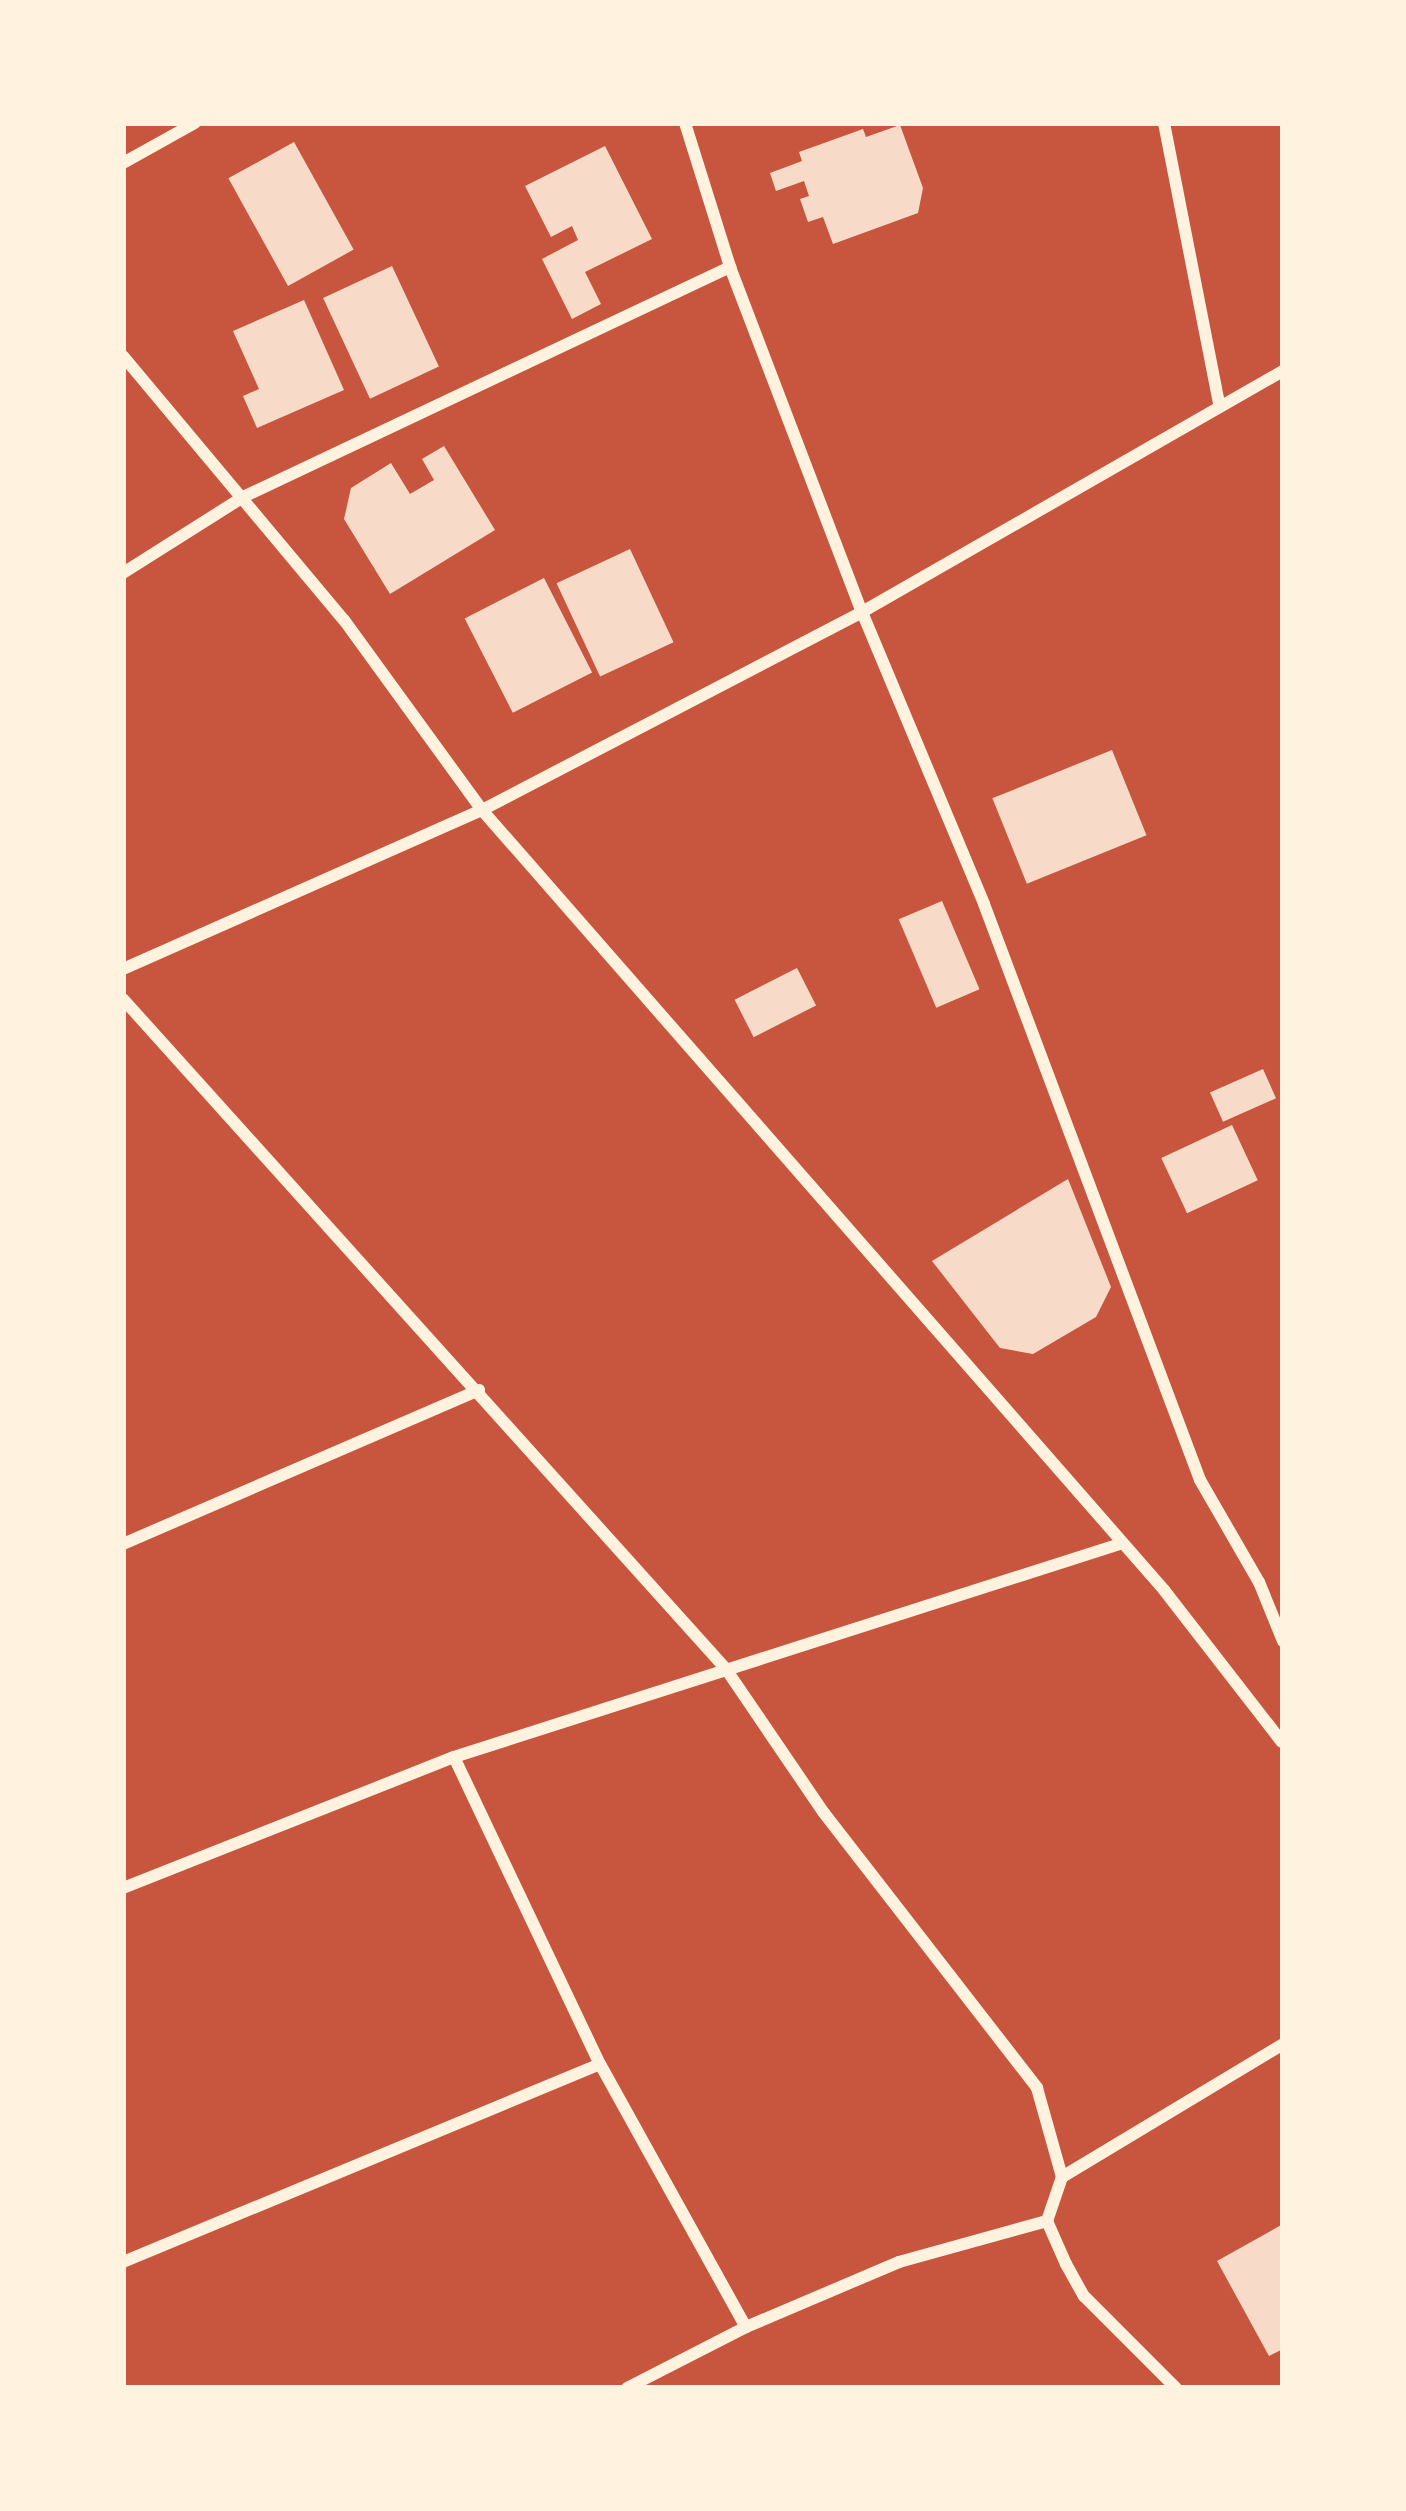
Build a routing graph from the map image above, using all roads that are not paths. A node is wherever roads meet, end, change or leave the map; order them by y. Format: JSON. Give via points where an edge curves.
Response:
{"nodes":[{"id":1,"x":195,"y":123,"type":"edge"},
{"id":2,"x":685,"y":123,"type":"edge"},
{"id":3,"x":1164,"y":123,"type":"edge"},
{"id":4,"x":123,"y":163,"type":"edge"},
{"id":5,"x":730,"y":268,"type":"junction"},
{"id":6,"x":123,"y":356,"type":"edge"},
{"id":7,"x":1283,"y":371,"type":"edge"},
{"id":8,"x":1219,"y":404,"type":"junction"},
{"id":9,"x":243,"y":497,"type":"junction"},
{"id":10,"x":123,"y":573,"type":"edge"},
{"id":11,"x":862,"y":612,"type":"junction"},
{"id":12,"x":482,"y":810,"type":"junction"},
{"id":13,"x":123,"y":969,"type":"edge"},
{"id":14,"x":123,"y":999,"type":"edge"},
{"id":15,"x":479,"y":1390,"type":"junction"},
{"id":16,"x":1123,"y":1543,"type":"junction"},
{"id":17,"x":123,"y":1544,"type":"edge"},
{"id":18,"x":1283,"y":1641,"type":"edge"},
{"id":19,"x":726,"y":1669,"type":"junction"},
{"id":20,"x":1283,"y":1727,"type":"edge"},
{"id":21,"x":1282,"y":1743,"type":"edge"},
{"id":22,"x":454,"y":1757,"type":"junction"},
{"id":23,"x":123,"y":1888,"type":"edge"},
{"id":24,"x":1283,"y":2044,"type":"edge"},
{"id":25,"x":600,"y":2064,"type":"junction"},
{"id":26,"x":1062,"y":2177,"type":"junction"},
{"id":27,"x":1047,"y":2221,"type":"junction"},
{"id":28,"x":123,"y":2262,"type":"edge"},
{"id":29,"x":746,"y":2327,"type":"junction"},
{"id":30,"x":627,"y":2388,"type":"edge"},
{"id":31,"x":1175,"y":2388,"type":"edge"}],
"edges":[{"from":1,"to":4,"type":"street"},
{"from":2,"to":5,"type":"street"},
{"from":3,"to":8,"type":"street"},
{"from":5,"to":9,"type":"street"},
{"from":5,"to":11,"type":"street"},
{"from":6,"to":9,"type":"street"},
{"from":7,"to":8,"type":"street"},
{"from":8,"to":11,"type":"street"},
{"from":9,"to":10,"type":"street"},
{"from":9,"to":12,"type":"street"},
{"from":11,"to":12,"type":"street"},
{"from":11,"to":18,"type":"street","via":[[984,904],[1200,1480]]},
{"from":12,"to":13,"type":"street"},
{"from":12,"to":16,"type":"street"},
{"from":14,"to":15,"type":"street"},
{"from":15,"to":17,"type":"street"},
{"from":15,"to":19,"type":"street"},
{"from":16,"to":19,"type":"street"},
{"from":16,"to":21,"type":"street"},
{"from":19,"to":22,"type":"street"},
{"from":19,"to":26,"type":"street","via":[[824,1813],[1037,2087]]},
{"from":20,"to":21,"type":"street"},
{"from":22,"to":23,"type":"street"},
{"from":22,"to":25,"type":"street"},
{"from":24,"to":26,"type":"street"},
{"from":25,"to":28,"type":"street"},
{"from":25,"to":29,"type":"street"},
{"from":26,"to":27,"type":"street"},
{"from":27,"to":29,"type":"street","via":[[899,2262]]},
{"from":27,"to":31,"type":"street","via":[[1084,2296]]},
{"from":29,"to":30,"type":"street"}]}
